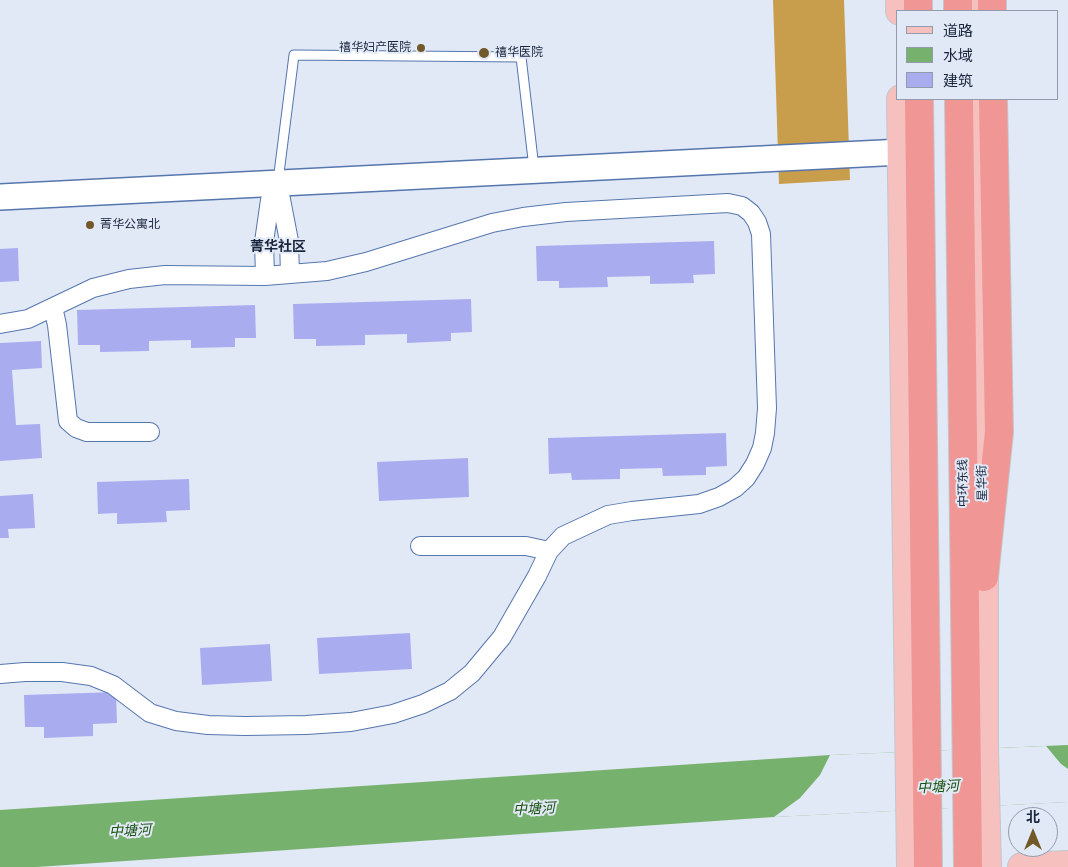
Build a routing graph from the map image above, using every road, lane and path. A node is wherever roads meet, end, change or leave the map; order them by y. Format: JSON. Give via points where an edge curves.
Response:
{"nodes":[{"id":1,"x":901,"y":100,"type":"edge"},
{"id":2,"x":920,"y":100,"type":"edge"},
{"id":3,"x":959,"y":100,"type":"edge"},
{"id":4,"x":978,"y":100,"type":"edge"},
{"id":5,"x":993,"y":100,"type":"edge"},
{"id":6,"x":902,"y":152,"type":"junction"},
{"id":7,"x":535,"y":171,"type":"junction"},
{"id":8,"x":278,"y":184,"type":"junction"},
{"id":9,"x":0,"y":198,"type":"edge"},
{"id":10,"x":290,"y":274,"type":"junction"},
{"id":11,"x":265,"y":276,"type":"junction"},
{"id":12,"x":53,"y":307,"type":"junction"},
{"id":13,"x":0,"y":324,"type":"edge"},
{"id":14,"x":150,"y":432,"type":"dead end"},
{"id":15,"x":420,"y":546,"type":"dead end"},
{"id":16,"x":549,"y":551,"type":"junction"},
{"id":17,"x":984,"y":577,"type":"junction"},
{"id":18,"x":0,"y":674,"type":"edge"},
{"id":19,"x":1068,"y":865,"type":"edge"},
{"id":20,"x":911,"y":867,"type":"edge"},
{"id":21,"x":928,"y":867,"type":"edge"},
{"id":22,"x":968,"y":867,"type":"edge"},
{"id":23,"x":987,"y":867,"type":"edge"},
{"id":24,"x":1022,"y":867,"type":"edge"}],
"edges":[{"from":1,"to":6,"type":"main road"},
{"from":2,"to":21,"type":"highway"},
{"from":3,"to":22,"type":"highway","name":"中环东线"},
{"from":4,"to":17,"type":"main road","name":"星华街"},
{"from":5,"to":17,"type":"highway","via":[[999,432]]},
{"from":6,"to":7,"type":"street"},
{"from":6,"to":20,"type":"main road"},
{"from":7,"to":8,"type":"street"},
{"from":7,"to":8,"type":"lane","via":[[521,56],[294,55]]},
{"from":8,"to":9,"type":"street"},
{"from":8,"to":10,"type":"street","via":[[289,241]]},
{"from":8,"to":11,"type":"street","via":[[270,200],[264,242]]},
{"from":10,"to":11,"type":"street"},
{"from":10,"to":16,"type":"street","via":[[328,271],[366,262],[492,223],[522,217],[728,203],[751,212],[760,234],[767,408],[766,433],[755,464],[735,488],[718,497],[699,504],[608,515],[563,536]]},
{"from":11,"to":12,"type":"street","via":[[165,275],[129,279],[93,288]]},
{"from":12,"to":13,"type":"street","via":[[28,318]]},
{"from":12,"to":14,"type":"street","via":[[68,421],[87,432]]},
{"from":15,"to":16,"type":"street","via":[[526,546]]},
{"from":16,"to":18,"type":"street","via":[[502,637],[472,673],[450,691],[393,714],[351,722],[306,725],[208,725],[176,721],[150,713],[113,685],[91,676],[62,672]]},
{"from":17,"to":23,"type":"main road","name":"星华街"},
{"from":19,"to":24,"type":"main road"}]}
